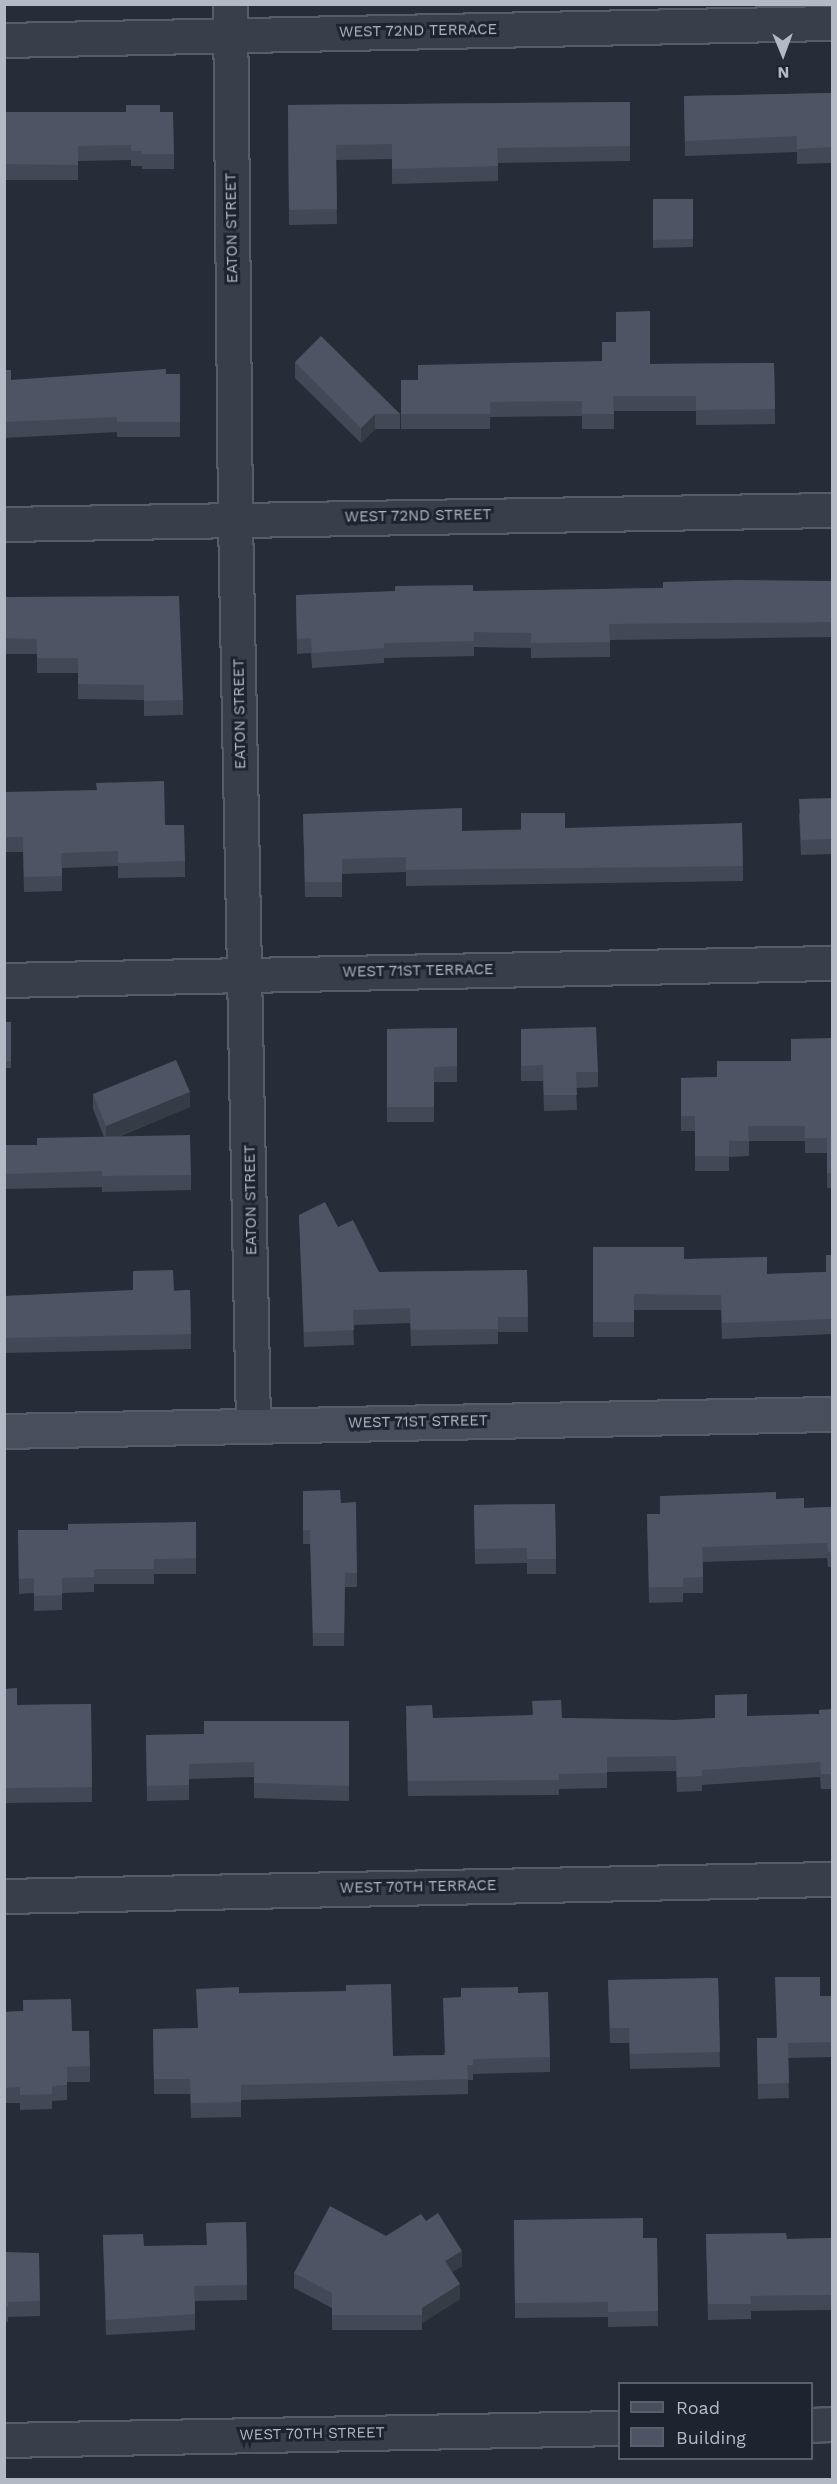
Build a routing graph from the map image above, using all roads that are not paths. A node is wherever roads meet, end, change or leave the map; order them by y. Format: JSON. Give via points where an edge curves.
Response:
{"nodes":[{"id":1,"x":230,"y":20,"type":"edge"},
{"id":2,"x":832,"y":23,"type":"edge"},
{"id":3,"x":4,"y":40,"type":"edge"},
{"id":4,"x":832,"y":510,"type":"edge"},
{"id":5,"x":235,"y":519,"type":"junction"},
{"id":6,"x":4,"y":524,"type":"edge"},
{"id":7,"x":832,"y":963,"type":"edge"},
{"id":8,"x":247,"y":974,"type":"junction"},
{"id":9,"x":4,"y":980,"type":"edge"},
{"id":10,"x":832,"y":1414,"type":"edge"},
{"id":11,"x":253,"y":1424,"type":"junction"},
{"id":12,"x":4,"y":1431,"type":"edge"},
{"id":13,"x":832,"y":1879,"type":"edge"},
{"id":14,"x":4,"y":1896,"type":"edge"},
{"id":15,"x":832,"y":2424,"type":"edge"},
{"id":16,"x":813,"y":2425,"type":"edge"},
{"id":17,"x":618,"y":2428,"type":"edge"},
{"id":18,"x":4,"y":2440,"type":"edge"}],
"edges":[{"from":1,"to":2,"type":"street","name":"WEST 72ND TERRACE"},
{"from":1,"to":3,"type":"street","name":"WEST 72ND TERRACE"},
{"from":1,"to":5,"type":"street","name":"EATON STREET"},
{"from":4,"to":5,"type":"street","name":"WEST 72ND STREET"},
{"from":5,"to":6,"type":"street","name":"WEST 72ND STREET"},
{"from":5,"to":8,"type":"street","name":"EATON STREET"},
{"from":7,"to":8,"type":"street","name":"WEST 71ST TERRACE"},
{"from":8,"to":9,"type":"street","name":"WEST 71ST TERRACE"},
{"from":8,"to":11,"type":"street","name":"EATON STREET"},
{"from":10,"to":11,"type":"street","name":"WEST 71ST STREET"},
{"from":11,"to":12,"type":"street","name":"WEST 71ST STREET"},
{"from":13,"to":14,"type":"street","name":"WEST 70TH TERRACE"},
{"from":15,"to":16,"type":"street"},
{"from":17,"to":18,"type":"street","name":"WEST 70TH STREET"}]}
